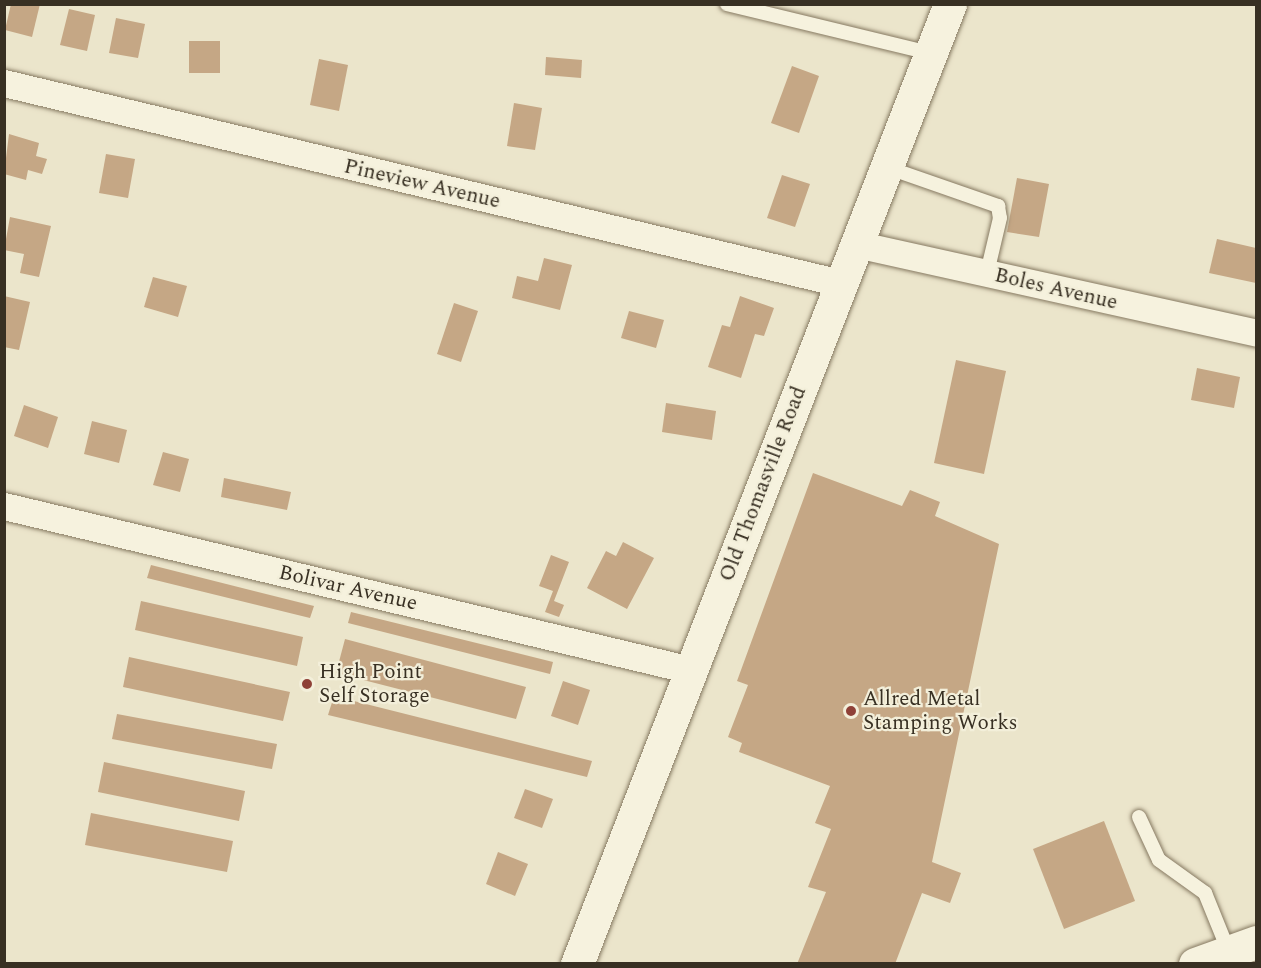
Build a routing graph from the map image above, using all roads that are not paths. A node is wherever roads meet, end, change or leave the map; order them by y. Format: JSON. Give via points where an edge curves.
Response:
{"nodes":[{"id":1,"x":727,"y":4,"type":"edge"},
{"id":2,"x":950,"y":4,"type":"edge"},
{"id":3,"x":930,"y":53,"type":"junction"},
{"id":4,"x":4,"y":83,"type":"edge"},
{"id":5,"x":886,"y":167,"type":"junction"},
{"id":6,"x":856,"y":244,"type":"junction"},
{"id":7,"x":987,"y":273,"type":"junction"},
{"id":8,"x":840,"y":283,"type":"junction"},
{"id":9,"x":1257,"y":333,"type":"edge"},
{"id":10,"x":4,"y":506,"type":"edge"},
{"id":11,"x":691,"y":670,"type":"junction"},
{"id":12,"x":1139,"y":817,"type":"dead end"},
{"id":13,"x":1243,"y":947,"type":"edge"},
{"id":14,"x":577,"y":963,"type":"edge"},
{"id":15,"x":1195,"y":963,"type":"edge"}],
"edges":[{"from":1,"to":3,"type":"lane"},
{"from":2,"to":3,"type":"street","name":"Old Thomasville Road"},
{"from":3,"to":5,"type":"street","name":"Old Thomasville Road"},
{"from":4,"to":8,"type":"street","name":"Pineview Avenue"},
{"from":5,"to":6,"type":"street","name":"Old Thomasville Road"},
{"from":5,"to":7,"type":"lane","via":[[998,206],[1000,218]]},
{"from":6,"to":7,"type":"street","name":"Boles Avenue"},
{"from":6,"to":8,"type":"street","name":"Old Thomasville Road"},
{"from":7,"to":9,"type":"street","name":"Boles Avenue"},
{"from":8,"to":11,"type":"street","name":"Old Thomasville Road"},
{"from":10,"to":11,"type":"street","name":"Bolivar Avenue"},
{"from":11,"to":14,"type":"street","name":"Old Thomasville Road"},
{"from":12,"to":13,"type":"lane","via":[[1159,860],[1205,893]]},
{"from":13,"to":15,"type":"street"}]}
